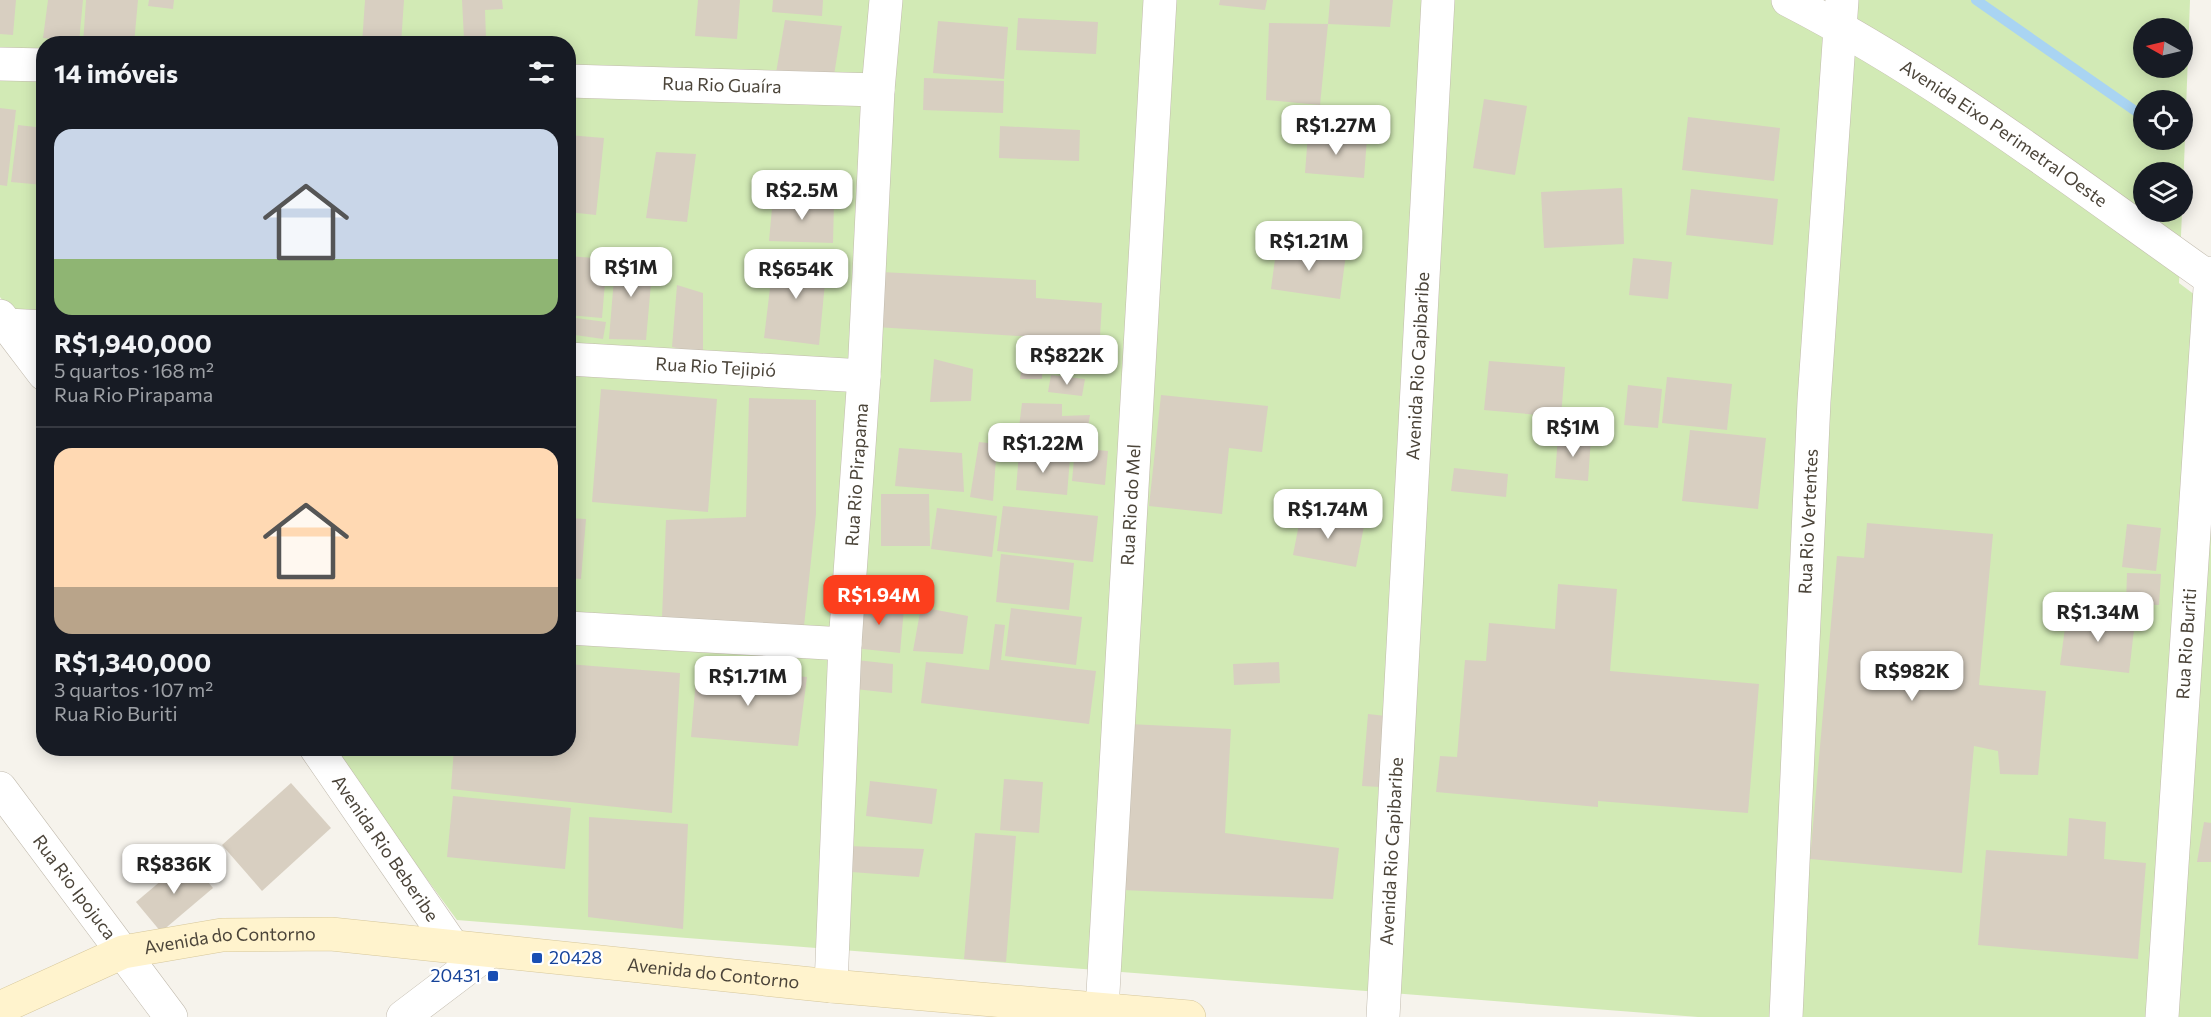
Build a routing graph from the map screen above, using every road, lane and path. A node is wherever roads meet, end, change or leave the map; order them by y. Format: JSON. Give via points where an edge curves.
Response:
{"nodes":[{"id":1,"x":886,"y":0,"type":"edge"},
{"id":2,"x":1160,"y":0,"type":"edge"},
{"id":3,"x":1438,"y":0,"type":"edge"},
{"id":4,"x":1788,"y":0,"type":"edge"},
{"id":5,"x":1841,"y":14,"type":"edge"},
{"id":6,"x":0,"y":64,"type":"edge"},
{"id":7,"x":36,"y":65,"type":"edge"},
{"id":8,"x":576,"y":81,"type":"edge"},
{"id":9,"x":878,"y":90,"type":"junction"},
{"id":10,"x":2211,"y":273,"type":"edge"},
{"id":11,"x":2211,"y":279,"type":"edge"},
{"id":12,"x":3,"y":321,"type":"edge"},
{"id":13,"x":36,"y":326,"type":"edge"},
{"id":14,"x":576,"y":359,"type":"edge"},
{"id":15,"x":36,"y":364,"type":"edge"},
{"id":16,"x":864,"y":376,"type":"junction"},
{"id":17,"x":576,"y":628,"type":"edge"},
{"id":18,"x":845,"y":644,"type":"junction"},
{"id":19,"x":322,"y":756,"type":"edge"},
{"id":20,"x":0,"y":788,"type":"edge"},
{"id":21,"x":453,"y":946,"type":"junction"},
{"id":22,"x":490,"y":951,"type":"junction"},
{"id":23,"x":123,"y":952,"type":"junction"},
{"id":24,"x":831,"y":986,"type":"junction"},
{"id":25,"x":0,"y":1008,"type":"edge"},
{"id":26,"x":1102,"y":1010,"type":"junction"},
{"id":27,"x":171,"y":1017,"type":"edge"},
{"id":28,"x":403,"y":1017,"type":"edge"},
{"id":29,"x":1189,"y":1017,"type":"edge"},
{"id":30,"x":1383,"y":1017,"type":"edge"},
{"id":31,"x":1786,"y":1017,"type":"edge"},
{"id":32,"x":2162,"y":1017,"type":"edge"}],
"edges":[{"from":1,"to":9,"type":"street","name":"Rua Rio Pirapama"},
{"from":2,"to":26,"type":"street","name":"Rua Rio do Mel"},
{"from":3,"to":30,"type":"street","name":"Avenida Rio Capibaribe"},
{"from":4,"to":5,"type":"street","name":"Avenida Eixo Perimetral Oeste"},
{"from":5,"to":11,"type":"street","name":"Avenida Eixo Perimetral Oeste"},
{"from":5,"to":31,"type":"street","name":"Rua Rio Vertentes","via":[[1814,401]]},
{"from":6,"to":7,"type":"street"},
{"from":8,"to":9,"type":"street","name":"Rua Rio Guaíra"},
{"from":9,"to":16,"type":"street","name":"Rua Rio Pirapama"},
{"from":10,"to":11,"type":"street","name":"Rua Rio Buriti"},
{"from":11,"to":32,"type":"street","name":"Rua Rio Buriti"},
{"from":12,"to":13,"type":"street"},
{"from":12,"to":15,"type":"street"},
{"from":14,"to":16,"type":"street","name":"Rua Rio Tejipió"},
{"from":16,"to":18,"type":"street","name":"Rua Rio Pirapama"},
{"from":17,"to":18,"type":"street"},
{"from":18,"to":24,"type":"street","name":"Rua Rio Pirapama"},
{"from":19,"to":21,"type":"street","name":"Avenida Rio Beberibe"},
{"from":20,"to":23,"type":"street","name":"Rua Rio Ipojuca"},
{"from":21,"to":22,"type":"street","name":"Avenida do Contorno"},
{"from":21,"to":23,"type":"street","name":"Avenida do Contorno","via":[[331,934],[222,934]]},
{"from":22,"to":24,"type":"street","name":"Avenida do Contorno"},
{"from":22,"to":28,"type":"street"},
{"from":23,"to":25,"type":"street","name":"Avenida do Contorno"},
{"from":23,"to":27,"type":"street","name":"Rua Rio Ipojuca"},
{"from":24,"to":26,"type":"street","name":"Avenida do Contorno"},
{"from":26,"to":29,"type":"street","name":"Avenida do Contorno"}]}
